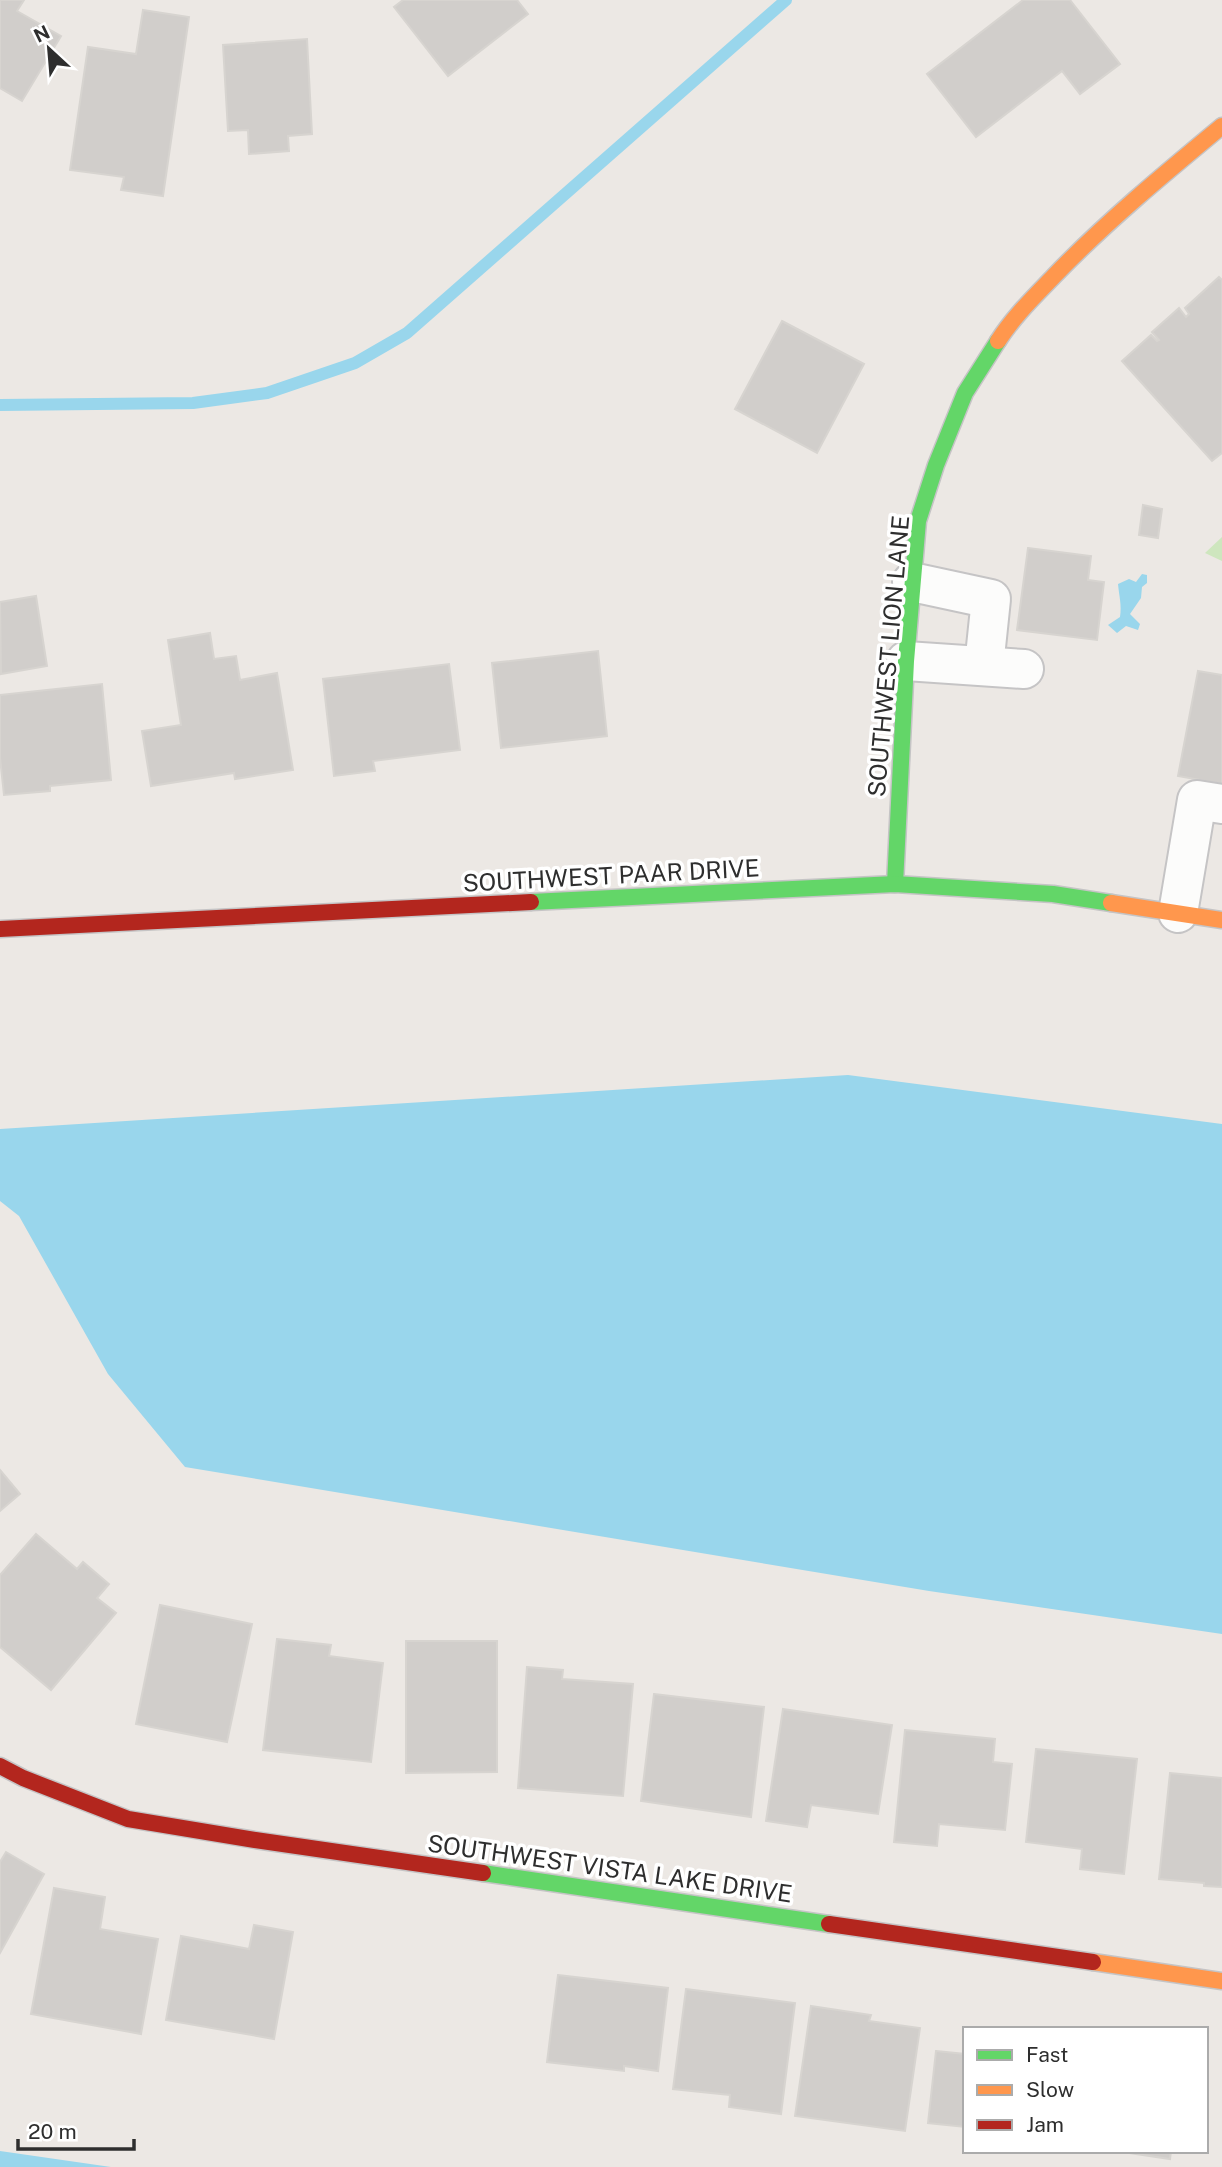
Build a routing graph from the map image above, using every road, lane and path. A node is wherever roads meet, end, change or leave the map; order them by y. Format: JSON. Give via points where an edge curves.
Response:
{"nodes":[{"id":1,"x":1222,"y":126,"type":"edge"},
{"id":2,"x":912,"y":582,"type":"junction"},
{"id":3,"x":906,"y":661,"type":"junction"},
{"id":4,"x":984,"y":666,"type":"junction"},
{"id":5,"x":1024,"y":669,"type":"dead end"},
{"id":6,"x":1222,"y":804,"type":"edge"},
{"id":7,"x":895,"y":884,"type":"junction"},
{"id":8,"x":1178,"y":914,"type":"junction"},
{"id":9,"x":1222,"y":920,"type":"edge"},
{"id":10,"x":0,"y":929,"type":"edge"},
{"id":11,"x":0,"y":1766,"type":"edge"},
{"id":12,"x":1222,"y":1981,"type":"edge"}],
"edges":[{"from":1,"to":2,"type":"street","name":"SOUTHWEST LION LANE","via":[[1081,248],[1010,322],[965,393],[936,465],[918,521]]},
{"from":2,"to":3,"type":"street","name":"SOUTHWEST LION LANE"},
{"from":2,"to":4,"type":"street","via":[[992,599]]},
{"from":3,"to":4,"type":"street"},
{"from":3,"to":7,"type":"street","name":"SOUTHWEST LION LANE"},
{"from":4,"to":5,"type":"street"},
{"from":6,"to":8,"type":"street","via":[[1197,800]]},
{"from":7,"to":8,"type":"street","name":"SOUTHWEST PAAR DRIVE","via":[[1053,894]]},
{"from":7,"to":10,"type":"street","name":"SOUTHWEST PAAR DRIVE"},
{"from":8,"to":9,"type":"street","name":"SOUTHWEST PAAR DRIVE"},
{"from":11,"to":12,"type":"street","name":"SOUTHWEST VISTA LAKE DRIVE","via":[[128,1819]]}]}
